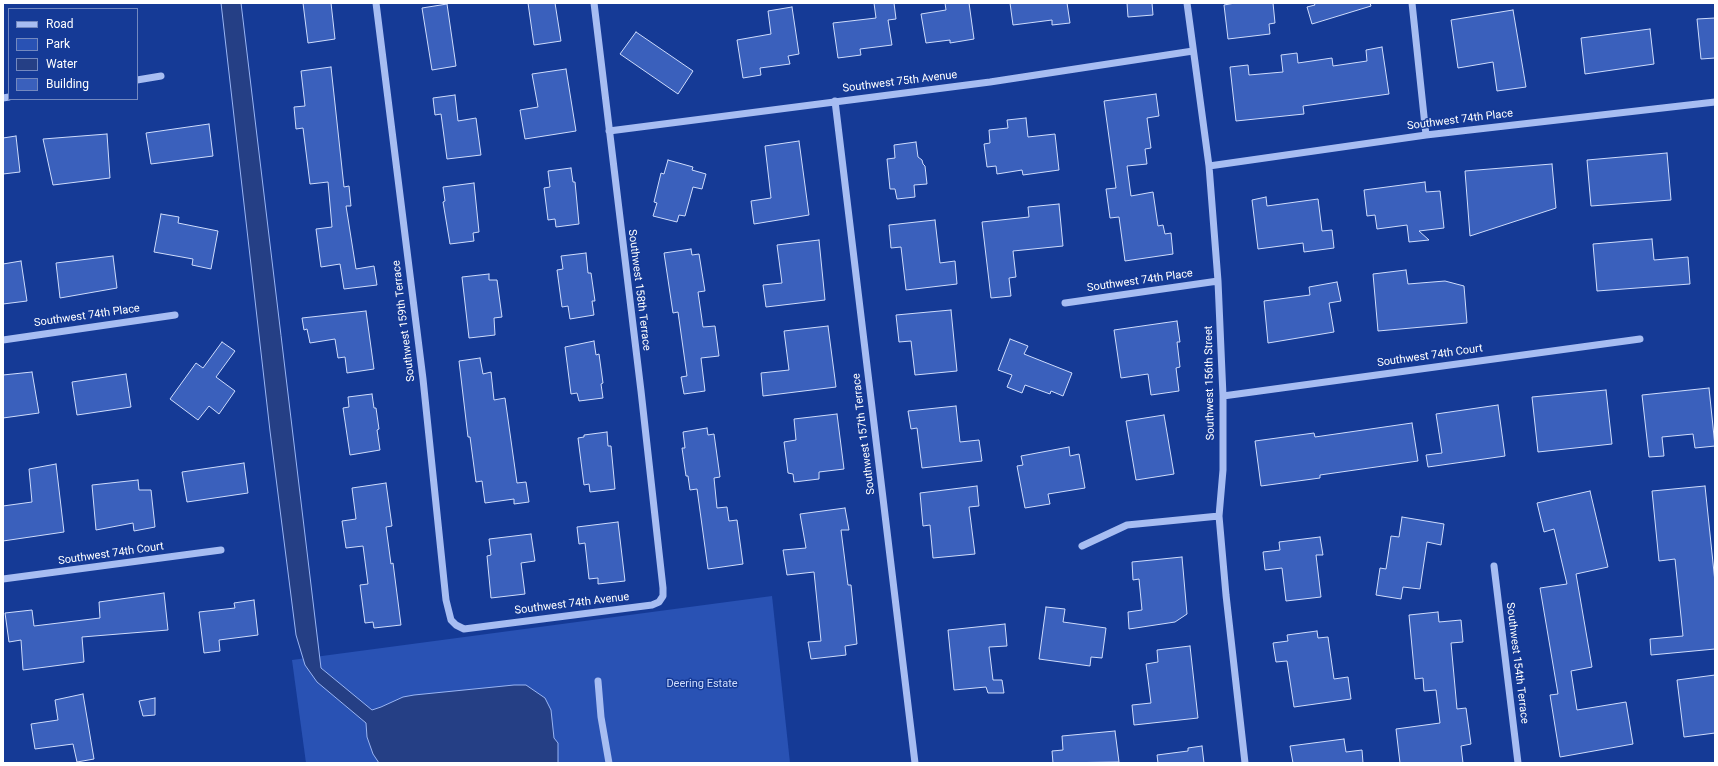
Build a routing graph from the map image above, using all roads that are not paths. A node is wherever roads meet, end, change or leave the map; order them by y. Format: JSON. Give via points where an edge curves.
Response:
{"nodes":[{"id":1,"x":376,"y":3,"type":"edge"},
{"id":2,"x":594,"y":3,"type":"edge"},
{"id":3,"x":1187,"y":3,"type":"edge"},
{"id":4,"x":1412,"y":3,"type":"edge"},
{"id":5,"x":1193,"y":51,"type":"junction"},
{"id":6,"x":161,"y":76,"type":"dead end"},
{"id":7,"x":138,"y":80,"type":"edge"},
{"id":8,"x":835,"y":101,"type":"junction"},
{"id":9,"x":1715,"y":102,"type":"edge"},
{"id":10,"x":609,"y":131,"type":"junction"},
{"id":11,"x":1426,"y":135,"type":"junction"},
{"id":12,"x":1208,"y":166,"type":"junction"},
{"id":13,"x":1218,"y":281,"type":"junction"},
{"id":14,"x":1065,"y":303,"type":"dead end"},
{"id":15,"x":175,"y":315,"type":"dead end"},
{"id":16,"x":1640,"y":338,"type":"dead end"},
{"id":17,"x":3,"y":340,"type":"edge"},
{"id":18,"x":1223,"y":396,"type":"junction"},
{"id":19,"x":1219,"y":516,"type":"junction"},
{"id":20,"x":1082,"y":546,"type":"dead end"},
{"id":21,"x":221,"y":550,"type":"dead end"},
{"id":22,"x":1494,"y":566,"type":"dead end"},
{"id":23,"x":3,"y":580,"type":"edge"},
{"id":24,"x":662,"y":580,"type":"joint"},
{"id":25,"x":464,"y":628,"type":"joint"},
{"id":26,"x":598,"y":681,"type":"dead end"},
{"id":27,"x":609,"y":763,"type":"edge"},
{"id":28,"x":915,"y":763,"type":"edge"},
{"id":29,"x":1245,"y":763,"type":"edge"},
{"id":30,"x":1518,"y":763,"type":"edge"}],
"edges":[{"from":1,"to":25,"type":"street","name":"Southwest 159th Terrace","via":[[422,371],[446,600],[451,620]]},
{"from":2,"to":10,"type":"street","name":"Southwest 158th Terrace"},
{"from":3,"to":5,"type":"street","name":"Southwest 156th Street"},
{"from":4,"to":11,"type":"street"},
{"from":5,"to":8,"type":"street","name":"Southwest 75th Avenue","via":[[990,82]]},
{"from":5,"to":12,"type":"street","name":"Southwest 156th Street"},
{"from":6,"to":7,"type":"street"},
{"from":8,"to":10,"type":"street","name":"Southwest 75th Avenue"},
{"from":8,"to":28,"type":"street","name":"Southwest 157th Terrace"},
{"from":9,"to":11,"type":"street","name":"Southwest 74th Place"},
{"from":10,"to":24,"type":"street","name":"Southwest 158th Terrace"},
{"from":11,"to":12,"type":"street","name":"Southwest 74th Place"},
{"from":12,"to":13,"type":"street","name":"Southwest 156th Street"},
{"from":13,"to":14,"type":"street","name":"Southwest 74th Place"},
{"from":13,"to":18,"type":"street","name":"Southwest 156th Street"},
{"from":15,"to":17,"type":"street","name":"Southwest 74th Place"},
{"from":16,"to":18,"type":"street","name":"Southwest 74th Court"},
{"from":18,"to":19,"type":"street","name":"Southwest 156th Street","via":[[1223,470]]},
{"from":19,"to":20,"type":"street","via":[[1127,525]]},
{"from":19,"to":29,"type":"street","name":"Southwest 156th Street"},
{"from":21,"to":23,"type":"street","name":"Southwest 74th Court"},
{"from":22,"to":30,"type":"street","name":"Southwest 154th Terrace"},
{"from":24,"to":25,"type":"street","name":"Southwest 74th Avenue","via":[[662,596],[659,602],[652,605]]},
{"from":26,"to":27,"type":"street"}]}
